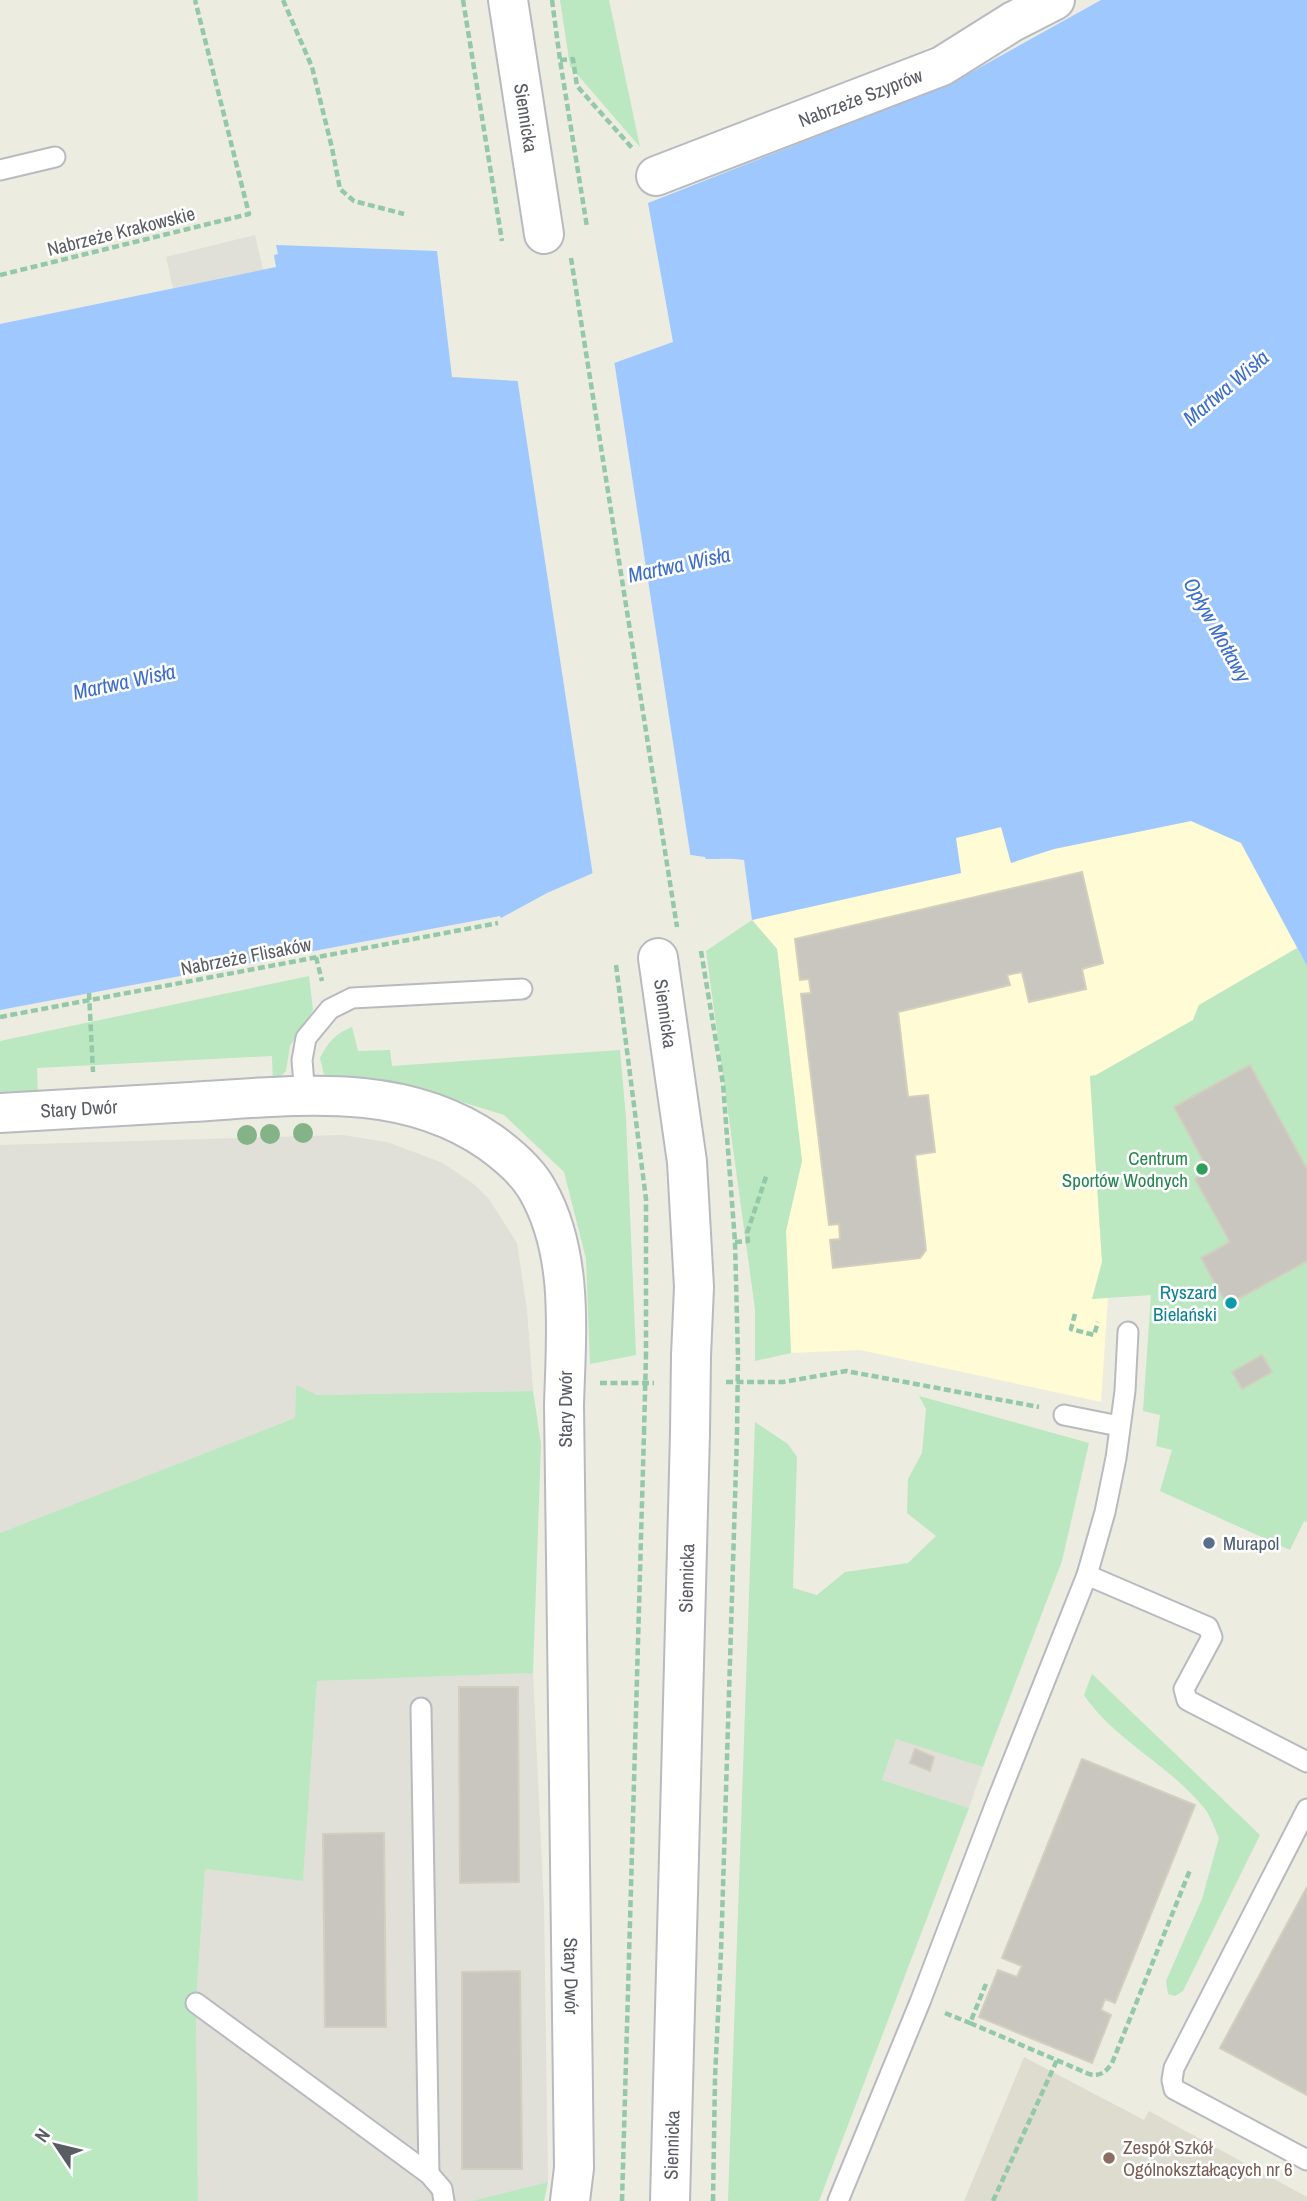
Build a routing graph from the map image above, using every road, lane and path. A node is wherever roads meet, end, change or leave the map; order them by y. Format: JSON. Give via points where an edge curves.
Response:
{"nodes":[{"id":1,"x":195,"y":0,"type":"edge"},
{"id":2,"x":283,"y":0,"type":"edge"},
{"id":3,"x":463,"y":0,"type":"edge"},
{"id":4,"x":508,"y":0,"type":"edge"},
{"id":5,"x":552,"y":0,"type":"edge"},
{"id":6,"x":1047,"y":2,"type":"edge"},
{"id":7,"x":560,"y":60,"type":"junction"},
{"id":8,"x":55,"y":157,"type":"dead end"},
{"id":9,"x":646,"y":165,"type":"joint"},
{"id":10,"x":0,"y":170,"type":"edge"},
{"id":11,"x":404,"y":214,"type":"dead end"},
{"id":12,"x":587,"y":227,"type":"dead end"},
{"id":13,"x":502,"y":240,"type":"dead end"},
{"id":14,"x":557,"y":245,"type":"joint"},
{"id":15,"x":0,"y":275,"type":"edge"},
{"id":16,"x":498,"y":923,"type":"dead end"},
{"id":17,"x":668,"y":943,"type":"joint"},
{"id":18,"x":701,"y":951,"type":"dead end"},
{"id":19,"x":616,"y":965,"type":"dead end"},
{"id":20,"x":522,"y":989,"type":"dead end"},
{"id":21,"x":89,"y":993,"type":"dead end"},
{"id":22,"x":89,"y":1000,"type":"junction"},
{"id":23,"x":0,"y":1017,"type":"edge"},
{"id":24,"x":305,"y":1096,"type":"junction"},
{"id":25,"x":94,"y":1108,"type":"junction"},
{"id":26,"x":0,"y":1113,"type":"edge"},
{"id":27,"x":767,"y":1174,"type":"dead end"},
{"id":28,"x":735,"y":1241,"type":"junction"},
{"id":29,"x":1074,"y":1314,"type":"dead end"},
{"id":30,"x":1098,"y":1322,"type":"dead end"},
{"id":31,"x":1128,"y":1332,"type":"dead end"},
{"id":32,"x":679,"y":1369,"type":"junction"},
{"id":33,"x":564,"y":1382,"type":"junction"},
{"id":34,"x":718,"y":1382,"type":"dead end"},
{"id":35,"x":1064,"y":1415,"type":"joint"},
{"id":36,"x":1119,"y":1426,"type":"junction"},
{"id":37,"x":1087,"y":1576,"type":"junction"},
{"id":38,"x":421,"y":1708,"type":"dead end"},
{"id":39,"x":1307,"y":1762,"type":"edge"},
{"id":40,"x":1307,"y":1809,"type":"edge"},
{"id":41,"x":1190,"y":1870,"type":"dead end"},
{"id":42,"x":986,"y":1984,"type":"dead end"},
{"id":43,"x":196,"y":2003,"type":"dead end"},
{"id":44,"x":1057,"y":2060,"type":"junction"},
{"id":45,"x":1307,"y":2160,"type":"edge"},
{"id":46,"x":429,"y":2175,"type":"junction"},
{"id":47,"x":444,"y":2201,"type":"edge"},
{"id":48,"x":570,"y":2201,"type":"edge"},
{"id":49,"x":622,"y":2201,"type":"edge"},
{"id":50,"x":670,"y":2201,"type":"edge"},
{"id":51,"x":713,"y":2201,"type":"edge"},
{"id":52,"x":838,"y":2201,"type":"edge"},
{"id":53,"x":993,"y":2201,"type":"edge"}],
"edges":[{"from":1,"to":15,"type":"path","name":"Nabrzeże Krakowskie","via":[[248,214]]},
{"from":2,"to":11,"type":"path","via":[[312,67],[340,189],[354,201]]},
{"from":3,"to":13,"type":"path"},
{"from":4,"to":14,"type":"street","name":"Siennicka"},
{"from":5,"to":7,"type":"path"},
{"from":6,"to":9,"type":"street","name":"Nabrzeże Szyprów","via":[[942,66]]},
{"from":7,"to":9,"type":"path","via":[[573,59],[577,86]]},
{"from":7,"to":12,"type":"path"},
{"from":8,"to":10,"type":"lane"},
{"from":14,"to":17,"type":"path"},
{"from":16,"to":22,"type":"path","name":"Nabrzeże Flisaków"},
{"from":17,"to":32,"type":"street","name":"Siennicka","via":[[694,1287]]},
{"from":18,"to":28,"type":"path","via":[[723,1084]]},
{"from":19,"to":49,"type":"path","bridge":true,"via":[[646,1199],[646,1355]]},
{"from":20,"to":24,"type":"lane","via":[[352,998],[330,1009],[306,1038],[302,1060]]},
{"from":21,"to":22,"type":"path"},
{"from":22,"to":23,"type":"path","name":"Nabrzeże Flisaków"},
{"from":22,"to":25,"type":"path"},
{"from":24,"to":25,"type":"street","name":"Stary Dwór"},
{"from":24,"to":33,"type":"street","name":"Stary Dwór","via":[[368,1097],[426,1110],[473,1130],[509,1156],[538,1190],[557,1239],[566,1306]]},
{"from":25,"to":26,"type":"street","name":"Stary Dwór"},
{"from":27,"to":28,"type":"path","via":[[748,1241]]},
{"from":28,"to":51,"type":"path","bridge":true,"via":[[737,1434]]},
{"from":29,"to":30,"type":"path","via":[[1071,1329],[1094,1335]]},
{"from":31,"to":36,"type":"lane"},
{"from":32,"to":33,"type":"path"},
{"from":32,"to":50,"type":"street","name":"Siennicka","bridge":true,"via":[[690,1433]]},
{"from":33,"to":48,"type":"street","name":"Stary Dwór","via":[[574,2168]]},
{"from":34,"to":35,"type":"path","via":[[783,1381],[846,1371],[1028,1404]]},
{"from":35,"to":36,"type":"lane"},
{"from":36,"to":37,"type":"lane","via":[[1105,1512]]},
{"from":37,"to":39,"type":"lane","via":[[1208,1627],[1212,1637],[1184,1689],[1187,1700]]},
{"from":37,"to":52,"type":"lane"},
{"from":38,"to":46,"type":"lane"},
{"from":40,"to":45,"type":"lane","via":[[1174,2068],[1172,2080],[1174,2089]]},
{"from":41,"to":44,"type":"path","via":[[1108,2069],[1096,2076]]},
{"from":42,"to":44,"type":"path","via":[[970,2023]]},
{"from":43,"to":46,"type":"lane"},
{"from":44,"to":53,"type":"path"},
{"from":46,"to":47,"type":"lane","via":[[442,2189]]}]}
